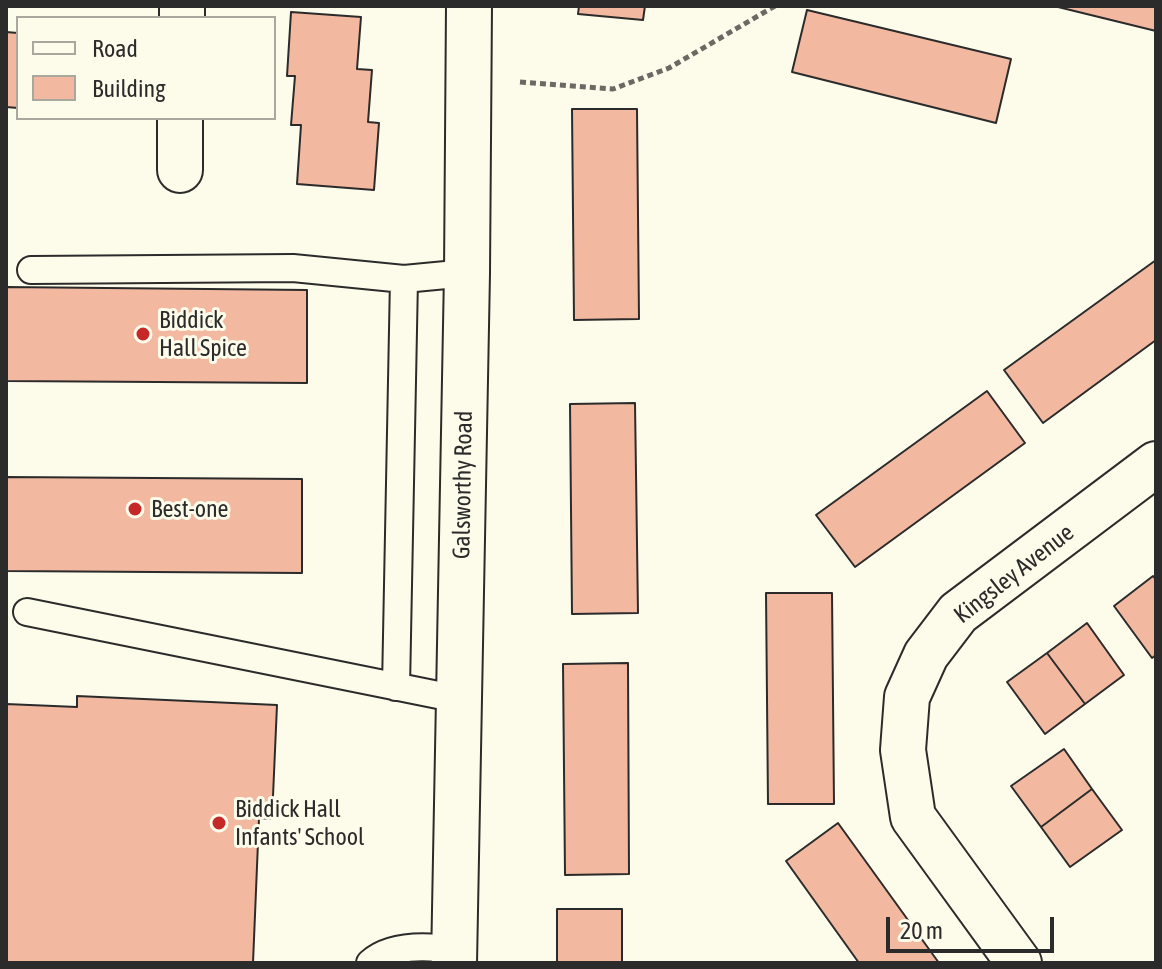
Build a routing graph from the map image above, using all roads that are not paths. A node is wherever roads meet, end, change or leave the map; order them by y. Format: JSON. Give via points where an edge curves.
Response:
{"nodes":[{"id":1,"x":469,"y":6,"type":"edge"},
{"id":2,"x":180,"y":120,"type":"edge"},
{"id":3,"x":180,"y":170,"type":"dead end"},
{"id":4,"x":31,"y":270,"type":"dead end"},
{"id":5,"x":467,"y":273,"type":"junction"},
{"id":6,"x":404,"y":279,"type":"junction"},
{"id":7,"x":1156,"y":464,"type":"edge"},
{"id":8,"x":27,"y":612,"type":"dead end"},
{"id":9,"x":396,"y":687,"type":"junction"},
{"id":10,"x":458,"y":699,"type":"junction"},
{"id":11,"x":454,"y":956,"type":"edge"},
{"id":12,"x":370,"y":963,"type":"edge"},
{"id":13,"x":1019,"y":963,"type":"edge"}],
"edges":[{"from":1,"to":5,"type":"street","name":"Galsworthy Road"},
{"from":2,"to":3,"type":"street"},
{"from":4,"to":6,"type":"lane","via":[[293,268]]},
{"from":5,"to":6,"type":"lane"},
{"from":5,"to":10,"type":"street","name":"Galsworthy Road"},
{"from":6,"to":9,"type":"lane"},
{"from":7,"to":13,"type":"street","name":"Kingsley Avenue","via":[[958,613],[926,655],[907,697],[903,750],[913,817]]},
{"from":8,"to":9,"type":"lane"},
{"from":9,"to":10,"type":"lane"},
{"from":10,"to":11,"type":"street","name":"Galsworthy Road"},
{"from":11,"to":12,"type":"lane","via":[[430,946],[392,952]]}]}
